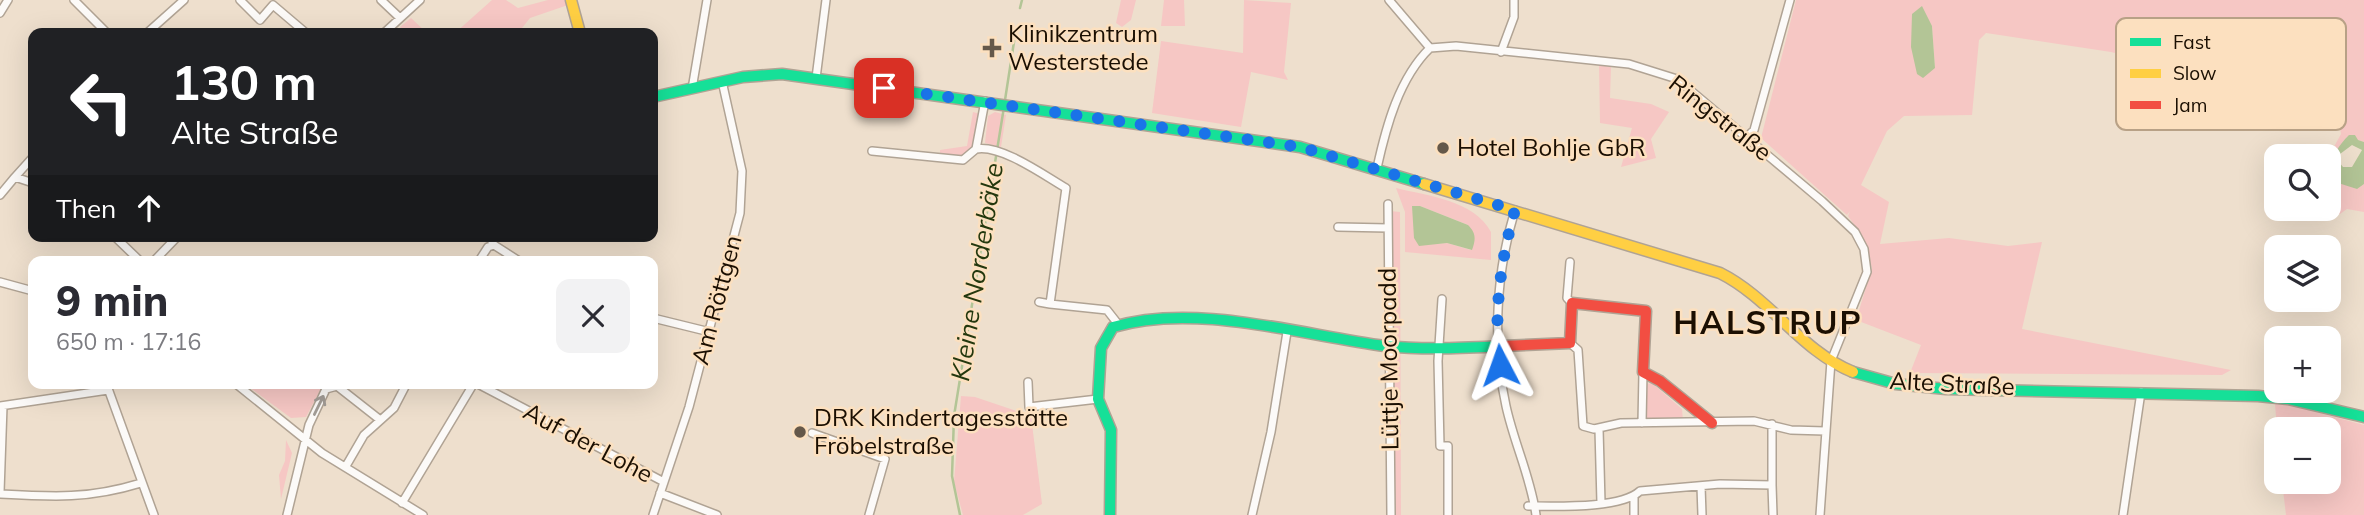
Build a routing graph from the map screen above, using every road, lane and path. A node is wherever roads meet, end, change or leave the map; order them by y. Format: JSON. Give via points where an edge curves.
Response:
{"nodes":[{"id":1,"x":8,"y":0,"type":"edge"},
{"id":2,"x":74,"y":0,"type":"edge"},
{"id":3,"x":184,"y":0,"type":"edge"},
{"id":4,"x":240,"y":0,"type":"edge"},
{"id":5,"x":381,"y":0,"type":"edge"},
{"id":6,"x":419,"y":0,"type":"edge"},
{"id":7,"x":571,"y":0,"type":"edge"},
{"id":8,"x":707,"y":0,"type":"edge"},
{"id":9,"x":826,"y":0,"type":"edge"},
{"id":10,"x":1389,"y":0,"type":"edge"},
{"id":11,"x":1514,"y":0,"type":"edge"},
{"id":12,"x":1790,"y":0,"type":"edge"},
{"id":13,"x":0,"y":13,"type":"edge"},
{"id":14,"x":400,"y":18,"type":"junction"},
{"id":15,"x":102,"y":28,"type":"edge"},
{"id":16,"x":153,"y":28,"type":"edge"},
{"id":17,"x":300,"y":28,"type":"edge"},
{"id":18,"x":389,"y":28,"type":"edge"},
{"id":19,"x":579,"y":28,"type":"edge"},
{"id":20,"x":1430,"y":48,"type":"junction"},
{"id":21,"x":1502,"y":52,"type":"junction"},
{"id":22,"x":816,"y":78,"type":"junction"},
{"id":23,"x":722,"y":82,"type":"junction"},
{"id":24,"x":692,"y":89,"type":"junction"},
{"id":25,"x":658,"y":96,"type":"edge"},
{"id":26,"x":988,"y":102,"type":"junction"},
{"id":27,"x":1747,"y":137,"type":"junction"},
{"id":28,"x":976,"y":149,"type":"junction"},
{"id":29,"x":872,"y":151,"type":"dead end"},
{"id":30,"x":28,"y":163,"type":"edge"},
{"id":31,"x":1379,"y":169,"type":"junction"},
{"id":32,"x":15,"y":177,"type":"junction"},
{"id":33,"x":28,"y":181,"type":"edge"},
{"id":34,"x":0,"y":195,"type":"edge"},
{"id":35,"x":1388,"y":204,"type":"dead end"},
{"id":36,"x":1515,"y":210,"type":"junction"},
{"id":37,"x":1338,"y":228,"type":"dead end"},
{"id":38,"x":1388,"y":228,"type":"junction"},
{"id":39,"x":120,"y":242,"type":"edge"},
{"id":40,"x":175,"y":242,"type":"edge"},
{"id":41,"x":492,"y":242,"type":"edge"},
{"id":42,"x":494,"y":245,"type":"junction"},
{"id":43,"x":135,"y":256,"type":"edge"},
{"id":44,"x":161,"y":256,"type":"edge"},
{"id":45,"x":482,"y":256,"type":"edge"},
{"id":46,"x":511,"y":256,"type":"edge"},
{"id":47,"x":1570,"y":262,"type":"dead end"},
{"id":48,"x":0,"y":282,"type":"edge"},
{"id":49,"x":28,"y":290,"type":"edge"},
{"id":50,"x":1442,"y":299,"type":"dead end"},
{"id":51,"x":1039,"y":302,"type":"dead end"},
{"id":52,"x":1572,"y":303,"type":"junction"},
{"id":53,"x":1050,"y":304,"type":"junction"},
{"id":54,"x":658,"y":319,"type":"edge"},
{"id":55,"x":1118,"y":324,"type":"junction"},
{"id":56,"x":710,"y":332,"type":"junction"},
{"id":57,"x":1287,"y":332,"type":"junction"},
{"id":58,"x":1570,"y":342,"type":"junction"},
{"id":59,"x":1497,"y":345,"type":"junction"},
{"id":60,"x":1389,"y":346,"type":"junction"},
{"id":61,"x":1440,"y":346,"type":"junction"},
{"id":62,"x":1831,"y":362,"type":"junction"},
{"id":63,"x":1643,"y":372,"type":"junction"},
{"id":64,"x":1028,"y":382,"type":"dead end"},
{"id":65,"x":91,"y":389,"type":"edge"},
{"id":66,"x":108,"y":389,"type":"edge"},
{"id":67,"x":242,"y":389,"type":"edge"},
{"id":68,"x":329,"y":389,"type":"edge"},
{"id":69,"x":341,"y":389,"type":"edge"},
{"id":70,"x":404,"y":389,"type":"edge"},
{"id":71,"x":471,"y":389,"type":"edge"},
{"id":72,"x":486,"y":389,"type":"edge"},
{"id":73,"x":2141,"y":392,"type":"junction"},
{"id":74,"x":1098,"y":399,"type":"junction"},
{"id":75,"x":1,"y":406,"type":"edge"},
{"id":76,"x":2364,"y":417,"type":"edge"},
{"id":77,"x":379,"y":419,"type":"junction"},
{"id":78,"x":1642,"y":423,"type":"junction"},
{"id":79,"x":1712,"y":423,"type":"junction"},
{"id":80,"x":1772,"y":424,"type":"junction"},
{"id":81,"x":1600,"y":429,"type":"junction"},
{"id":82,"x":1825,"y":431,"type":"junction"},
{"id":83,"x":812,"y":433,"type":"dead end"},
{"id":84,"x":305,"y":439,"type":"junction"},
{"id":85,"x":346,"y":466,"type":"junction"},
{"id":86,"x":664,"y":482,"type":"junction"},
{"id":87,"x":141,"y":483,"type":"junction"},
{"id":88,"x":1772,"y":485,"type":"junction"},
{"id":89,"x":1701,"y":486,"type":"junction"},
{"id":90,"x":0,"y":493,"type":"edge"},
{"id":91,"x":660,"y":493,"type":"junction"},
{"id":92,"x":1633,"y":497,"type":"junction"},
{"id":93,"x":402,"y":503,"type":"junction"},
{"id":94,"x":1601,"y":503,"type":"junction"},
{"id":95,"x":1531,"y":506,"type":"junction"},
{"id":96,"x":154,"y":515,"type":"edge"},
{"id":97,"x":287,"y":515,"type":"edge"},
{"id":98,"x":423,"y":515,"type":"edge"},
{"id":99,"x":653,"y":515,"type":"edge"},
{"id":100,"x":718,"y":515,"type":"edge"},
{"id":101,"x":869,"y":515,"type":"edge"},
{"id":102,"x":1110,"y":515,"type":"edge"},
{"id":103,"x":1252,"y":515,"type":"edge"},
{"id":104,"x":1391,"y":515,"type":"edge"},
{"id":105,"x":1448,"y":515,"type":"edge"},
{"id":106,"x":1536,"y":515,"type":"edge"},
{"id":107,"x":1634,"y":515,"type":"edge"},
{"id":108,"x":1702,"y":515,"type":"edge"},
{"id":109,"x":1773,"y":515,"type":"edge"},
{"id":110,"x":1820,"y":515,"type":"edge"},
{"id":111,"x":2123,"y":515,"type":"edge"}],
"edges":[{"from":1,"to":13,"type":"street"},
{"from":2,"to":15,"type":"street"},
{"from":3,"to":16,"type":"street"},
{"from":4,"to":17,"type":"street","via":[[260,20],[273,5]]},
{"from":5,"to":14,"type":"street"},
{"from":6,"to":14,"type":"street"},
{"from":7,"to":19,"type":"street"},
{"from":8,"to":24,"type":"street"},
{"from":9,"to":22,"type":"street"},
{"from":10,"to":20,"type":"street"},
{"from":11,"to":21,"type":"street","via":[[1514,17]]},
{"from":12,"to":27,"type":"street","via":[[1754,130]]},
{"from":14,"to":18,"type":"street"},
{"from":20,"to":21,"type":"street","name":"Ringstraße"},
{"from":20,"to":31,"type":"street","via":[[1403,86]]},
{"from":21,"to":27,"type":"street","name":"Ringstraße","via":[[1629,64],[1670,76]]},
{"from":22,"to":23,"type":"street","name":"Alte Straße","via":[[782,74]]},
{"from":22,"to":26,"type":"street","name":"Alte Straße"},
{"from":23,"to":24,"type":"street","name":"Alte Straße"},
{"from":23,"to":56,"type":"street","name":"Am Röttgen","via":[[743,182],[740,213]]},
{"from":24,"to":25,"type":"street","name":"Alte Straße"},
{"from":26,"to":28,"type":"street"},
{"from":26,"to":31,"type":"street","name":"Alte Straße","via":[[1300,147]]},
{"from":27,"to":62,"type":"street","name":"Ringstraße","via":[[1850,227],[1864,249],[1865,280]]},
{"from":28,"to":29,"type":"street","via":[[963,160]]},
{"from":28,"to":53,"type":"street","via":[[1005,155],[1066,188]]},
{"from":30,"to":32,"type":"street"},
{"from":31,"to":36,"type":"street","name":"Alte Straße"},
{"from":32,"to":33,"type":"street"},
{"from":32,"to":34,"type":"street"},
{"from":35,"to":38,"type":"street","name":"Lüttje Moorpadd"},
{"from":36,"to":59,"type":"street","via":[[1499,297]]},
{"from":36,"to":62,"type":"street","name":"Alte Straße","via":[[1745,283]]},
{"from":37,"to":38,"type":"street"},
{"from":38,"to":60,"type":"street","name":"Lüttje Moorpadd"},
{"from":39,"to":43,"type":"street"},
{"from":40,"to":44,"type":"street"},
{"from":41,"to":42,"type":"street"},
{"from":42,"to":45,"type":"street"},
{"from":42,"to":46,"type":"street"},
{"from":47,"to":52,"type":"street","via":[[1567,298]]},
{"from":48,"to":49,"type":"street"},
{"from":50,"to":61,"type":"street"},
{"from":51,"to":53,"type":"street"},
{"from":52,"to":58,"type":"street"},
{"from":52,"to":63,"type":"street","via":[[1646,311]]},
{"from":53,"to":55,"type":"street","via":[[1107,310]]},
{"from":54,"to":56,"type":"street"},
{"from":55,"to":57,"type":"street","via":[[1163,317]]},
{"from":55,"to":74,"type":"street","via":[[1107,333],[1101,348]]},
{"from":56,"to":86,"type":"street","name":"Am Röttgen"},
{"from":57,"to":60,"type":"street"},
{"from":57,"to":103,"type":"street"},
{"from":58,"to":59,"type":"street"},
{"from":58,"to":81,"type":"street","via":[[1578,350],[1583,426]]},
{"from":59,"to":61,"type":"street"},
{"from":59,"to":95,"type":"street","via":[[1506,407]]},
{"from":60,"to":61,"type":"street"},
{"from":60,"to":104,"type":"street","name":"Lüttje Moorpadd"},
{"from":61,"to":105,"type":"street","via":[[1440,446],[1448,446]]},
{"from":62,"to":73,"type":"street","name":"Alte Straße","via":[[1860,375],[1900,384]]},
{"from":62,"to":82,"type":"street","name":"Ringstraße"},
{"from":63,"to":78,"type":"street"},
{"from":63,"to":79,"type":"street"},
{"from":64,"to":74,"type":"street","via":[[1029,407]]},
{"from":65,"to":75,"type":"street"},
{"from":66,"to":87,"type":"street"},
{"from":67,"to":84,"type":"street"},
{"from":84,"to":68,"type":"street","one_way":true},
{"from":69,"to":77,"type":"street","one_way":true},
{"from":70,"to":77,"type":"street"},
{"from":71,"to":93,"type":"street"},
{"from":72,"to":86,"type":"street","name":"Auf der Lohe"},
{"from":73,"to":76,"type":"street","name":"Alte Straße","via":[[2288,399]]},
{"from":73,"to":111,"type":"street"},
{"from":74,"to":102,"type":"street","via":[[1111,430]]},
{"from":75,"to":90,"type":"street"},
{"from":77,"to":85,"type":"street"},
{"from":78,"to":79,"type":"street"},
{"from":78,"to":81,"type":"street"},
{"from":79,"to":80,"type":"street"},
{"from":80,"to":82,"type":"street"},
{"from":80,"to":88,"type":"street"},
{"from":81,"to":94,"type":"street"},
{"from":82,"to":110,"type":"street","name":"Ringstraße"},
{"from":83,"to":101,"type":"street","via":[[885,459]]},
{"from":84,"to":85,"type":"street"},
{"from":84,"to":97,"type":"street"},
{"from":85,"to":93,"type":"street"},
{"from":86,"to":91,"type":"street","name":"Am Röttgen"},
{"from":87,"to":90,"type":"street","via":[[66,498]]},
{"from":87,"to":96,"type":"street"},
{"from":88,"to":89,"type":"street"},
{"from":88,"to":109,"type":"street"},
{"from":89,"to":92,"type":"street","via":[[1640,491]]},
{"from":89,"to":108,"type":"street"},
{"from":91,"to":99,"type":"street","name":"Am Röttgen"},
{"from":91,"to":100,"type":"street"},
{"from":92,"to":94,"type":"street"},
{"from":92,"to":107,"type":"street"},
{"from":93,"to":98,"type":"street"},
{"from":94,"to":95,"type":"street"},
{"from":95,"to":106,"type":"street"}]}
